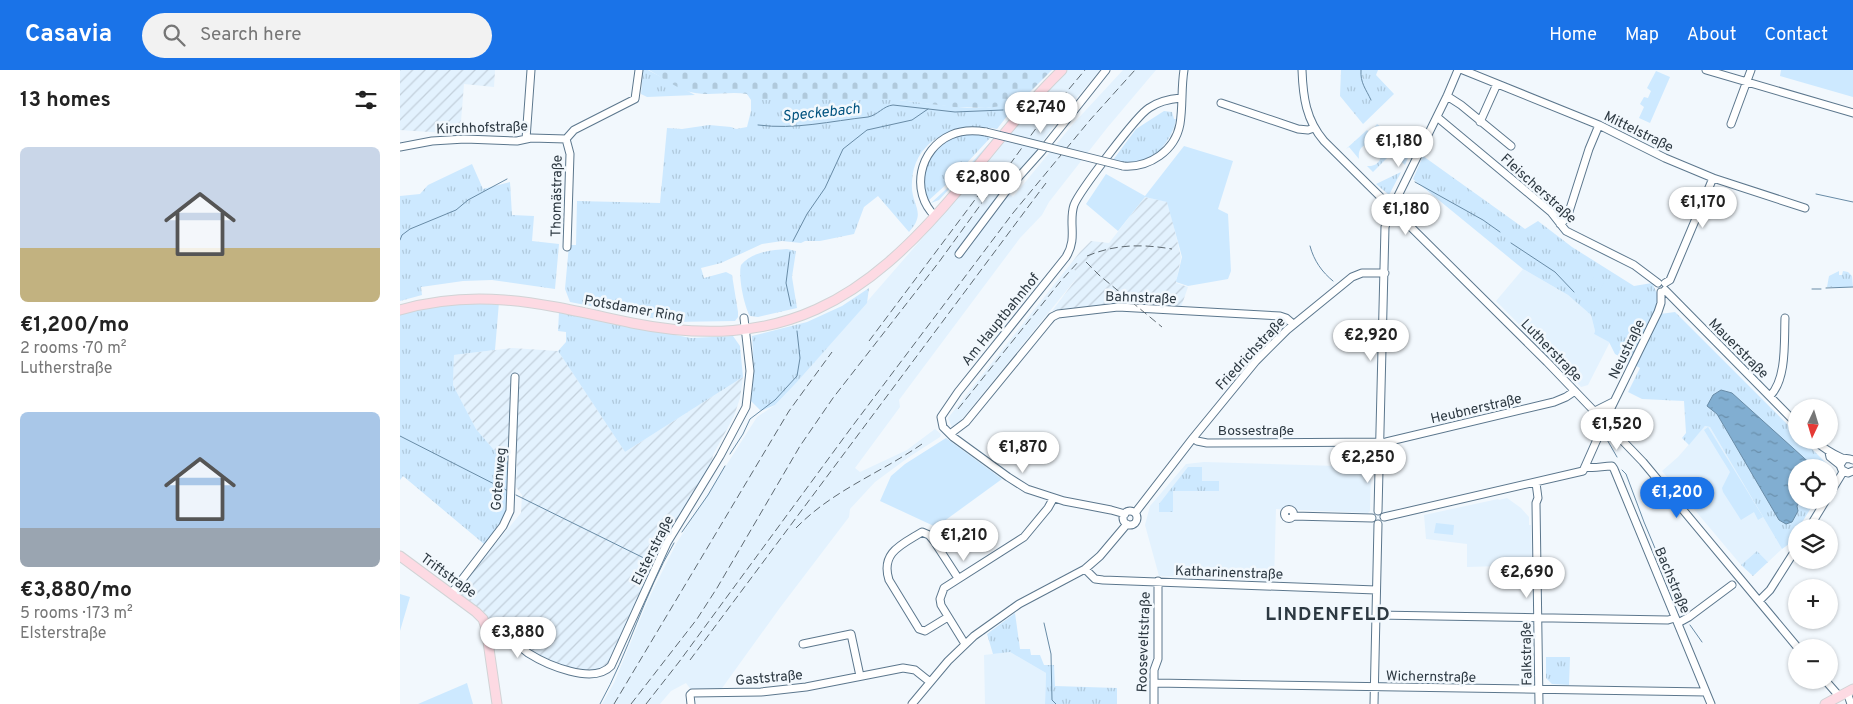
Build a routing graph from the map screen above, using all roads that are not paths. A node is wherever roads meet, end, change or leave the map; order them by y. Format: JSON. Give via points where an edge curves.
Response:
{"nodes":[{"id":1,"x":531,"y":70,"type":"edge"},
{"id":2,"x":639,"y":70,"type":"edge"},
{"id":3,"x":1062,"y":70,"type":"edge"},
{"id":4,"x":1106,"y":70,"type":"edge"},
{"id":5,"x":1184,"y":70,"type":"edge"},
{"id":6,"x":1302,"y":70,"type":"edge"},
{"id":7,"x":1458,"y":70,"type":"edge"},
{"id":8,"x":1464,"y":70,"type":"edge"},
{"id":9,"x":1706,"y":70,"type":"edge"},
{"id":10,"x":1751,"y":70,"type":"edge"},
{"id":11,"x":1746,"y":82,"type":"junction"},
{"id":12,"x":1497,"y":84,"type":"junction"},
{"id":13,"x":1447,"y":96,"type":"junction"},
{"id":14,"x":1182,"y":98,"type":"junction"},
{"id":15,"x":1221,"y":103,"type":"dead end"},
{"id":16,"x":1853,"y":113,"type":"edge"},
{"id":17,"x":1437,"y":117,"type":"junction"},
{"id":18,"x":1480,"y":122,"type":"junction"},
{"id":19,"x":1731,"y":124,"type":"dead end"},
{"id":20,"x":1599,"y":125,"type":"junction"},
{"id":21,"x":1314,"y":128,"type":"junction"},
{"id":22,"x":526,"y":139,"type":"junction"},
{"id":23,"x":567,"y":142,"type":"junction"},
{"id":24,"x":1511,"y":146,"type":"dead end"},
{"id":25,"x":400,"y":147,"type":"edge"},
{"id":26,"x":1713,"y":178,"type":"junction"},
{"id":27,"x":1392,"y":208,"type":"junction"},
{"id":28,"x":1805,"y":208,"type":"dead end"},
{"id":29,"x":935,"y":216,"type":"junction"},
{"id":30,"x":1560,"y":224,"type":"junction"},
{"id":31,"x":567,"y":247,"type":"dead end"},
{"id":32,"x":959,"y":254,"type":"dead end"},
{"id":33,"x":1384,"y":273,"type":"junction"},
{"id":34,"x":1679,"y":281,"type":"dead end"},
{"id":35,"x":1664,"y":285,"type":"junction"},
{"id":36,"x":1676,"y":301,"type":"junction"},
{"id":37,"x":1660,"y":307,"type":"junction"},
{"id":38,"x":400,"y":310,"type":"edge"},
{"id":39,"x":744,"y":318,"type":"dead end"},
{"id":40,"x":1785,"y":318,"type":"dead end"},
{"id":41,"x":1293,"y":324,"type":"junction"},
{"id":42,"x":745,"y":329,"type":"junction"},
{"id":43,"x":516,"y":377,"type":"dead end"},
{"id":44,"x":1575,"y":391,"type":"junction"},
{"id":45,"x":1770,"y":396,"type":"junction"},
{"id":46,"x":1614,"y":402,"type":"junction"},
{"id":47,"x":1595,"y":411,"type":"junction"},
{"id":48,"x":1788,"y":415,"type":"edge"},
{"id":49,"x":1605,"y":422,"type":"junction"},
{"id":50,"x":950,"y":434,"type":"junction"},
{"id":51,"x":1193,"y":438,"type":"junction"},
{"id":52,"x":1380,"y":442,"type":"junction"},
{"id":53,"x":1825,"y":449,"type":"edge"},
{"id":54,"x":1849,"y":465,"type":"edge"},
{"id":55,"x":1586,"y":467,"type":"junction"},
{"id":56,"x":1838,"y":482,"type":"edge"},
{"id":57,"x":1536,"y":483,"type":"junction"},
{"id":58,"x":1053,"y":499,"type":"junction"},
{"id":59,"x":1378,"y":511,"type":"junction"},
{"id":60,"x":1135,"y":513,"type":"junction"},
{"id":61,"x":1125,"y":514,"type":"junction"},
{"id":62,"x":1293,"y":516,"type":"dead end"},
{"id":63,"x":1384,"y":517,"type":"junction"},
{"id":64,"x":1372,"y":518,"type":"junction"},
{"id":65,"x":1127,"y":524,"type":"junction"},
{"id":66,"x":1378,"y":524,"type":"junction"},
{"id":67,"x":400,"y":556,"type":"edge"},
{"id":68,"x":1788,"y":562,"type":"edge"},
{"id":69,"x":1085,"y":570,"type":"junction"},
{"id":70,"x":958,"y":578,"type":"junction"},
{"id":71,"x":1158,"y":581,"type":"junction"},
{"id":72,"x":1732,"y":585,"type":"dead end"},
{"id":73,"x":1376,"y":590,"type":"junction"},
{"id":74,"x":451,"y":594,"type":"junction"},
{"id":75,"x":1759,"y":601,"type":"junction"},
{"id":76,"x":1376,"y":615,"type":"junction"},
{"id":77,"x":948,"y":617,"type":"junction"},
{"id":78,"x":1538,"y":618,"type":"junction"},
{"id":79,"x":1677,"y":620,"type":"junction"},
{"id":80,"x":486,"y":631,"type":"junction"},
{"id":81,"x":1791,"y":639,"type":"edge"},
{"id":82,"x":803,"y":644,"type":"dead end"},
{"id":83,"x":966,"y":644,"type":"junction"},
{"id":84,"x":860,"y":676,"type":"junction"},
{"id":85,"x":930,"y":682,"type":"junction"},
{"id":86,"x":1154,"y":683,"type":"junction"},
{"id":87,"x":1374,"y":687,"type":"junction"},
{"id":88,"x":1539,"y":690,"type":"junction"},
{"id":89,"x":1706,"y":692,"type":"junction"},
{"id":90,"x":1839,"y":697,"type":"edge"},
{"id":91,"x":496,"y":704,"type":"edge"},
{"id":92,"x":691,"y":704,"type":"edge"},
{"id":93,"x":912,"y":704,"type":"edge"},
{"id":94,"x":1154,"y":704,"type":"edge"},
{"id":95,"x":1374,"y":704,"type":"edge"},
{"id":96,"x":1539,"y":704,"type":"edge"},
{"id":97,"x":1711,"y":704,"type":"edge"},
{"id":98,"x":1851,"y":704,"type":"edge"}],
"edges":[{"from":1,"to":22,"type":"street"},
{"from":2,"to":23,"type":"street","via":[[636,98],[574,130]]},
{"from":3,"to":29,"type":"main road","name":"Potsdamer Ring","via":[[1014,120]]},
{"from":4,"to":32,"type":"street"},
{"from":5,"to":14,"type":"street"},
{"from":6,"to":21,"type":"street","name":"Lutherstraße","via":[[1306,108]]},
{"from":7,"to":13,"type":"street"},
{"from":8,"to":12,"type":"street","name":"Mittelstraße"},
{"from":9,"to":11,"type":"street"},
{"from":10,"to":11,"type":"street"},
{"from":11,"to":16,"type":"street"},
{"from":11,"to":19,"type":"street"},
{"from":12,"to":18,"type":"street"},
{"from":12,"to":20,"type":"street","name":"Mittelstraße"},
{"from":13,"to":17,"type":"street"},
{"from":13,"to":18,"type":"street"},
{"from":14,"to":29,"type":"street","bridge":true,"via":[[1179,127],[1169,146],[1158,157],[1136,166],[1123,166],[986,132],[953,134],[938,144],[926,158],[922,170],[920,186],[926,206]]},
{"from":14,"to":50,"type":"street","name":"Am Hauptbahnhof","via":[[1166,100],[1143,112],[1080,194],[1073,209],[1073,239],[1068,252],[943,412],[941,422]]},
{"from":15,"to":21,"type":"street","via":[[1298,129]]},
{"from":17,"to":27,"type":"street"},
{"from":17,"to":30,"type":"street","name":"Fleischerstraße","via":[[1551,212]]},
{"from":18,"to":24,"type":"street"},
{"from":20,"to":26,"type":"street","name":"Mittelstraße"},
{"from":20,"to":30,"type":"street","via":[[1567,218]]},
{"from":21,"to":27,"type":"street","name":"Lutherstraße"},
{"from":22,"to":23,"type":"street","name":"Kirchhofstraße"},
{"from":22,"to":25,"type":"street","name":"Kirchhofstraße","via":[[458,140]]},
{"from":23,"to":31,"type":"street","name":"Thomästraße","via":[[570,181]]},
{"from":26,"to":28,"type":"street","name":"Mittelstraße"},
{"from":26,"to":35,"type":"street","name":"Neustraße"},
{"from":27,"to":33,"type":"street","via":[[1385,227]]},
{"from":27,"to":44,"type":"street","name":"Lutherstraße"},
{"from":29,"to":42,"type":"main road","name":"Potsdamer Ring","via":[[889,263],[846,295],[797,317]]},
{"from":30,"to":35,"type":"street","name":"Fleischerstraße","via":[[1568,232],[1634,265]]},
{"from":33,"to":41,"type":"street","name":"Friedrichstraße","via":[[1355,275]]},
{"from":33,"to":52,"type":"street"},
{"from":34,"to":35,"type":"street"},
{"from":35,"to":36,"type":"street","name":"Mauerstraße"},
{"from":35,"to":37,"type":"street","name":"Neustraße"},
{"from":36,"to":37,"type":"street"},
{"from":36,"to":45,"type":"street","name":"Mauerstraße"},
{"from":37,"to":46,"type":"street","name":"Neustraße"},
{"from":38,"to":42,"type":"main road","name":"Potsdamer Ring","via":[[440,300],[494,298],[674,330],[717,332]]},
{"from":39,"to":42,"type":"street","name":"Elsterstraße"},
{"from":40,"to":45,"type":"street","via":[[1781,375]]},
{"from":41,"to":50,"type":"street","name":"Bahnstraße","via":[[1280,316],[1134,308],[1058,314],[1052,317],[966,422]]},
{"from":41,"to":51,"type":"street","name":"Friedrichstraße","via":[[1252,366]]},
{"from":42,"to":80,"type":"street","name":"Elsterstraße","via":[[750,378],[742,416],[667,543],[612,666],[604,673],[594,674],[569,670],[535,657],[500,632]]},
{"from":43,"to":74,"type":"street","name":"Gotenweg","via":[[510,511],[503,526]]},
{"from":44,"to":47,"type":"street","name":"Lutherstraße"},
{"from":44,"to":52,"type":"street","name":"Heubnerstraße","via":[[1554,402]]},
{"from":45,"to":48,"type":"street","name":"Mauerstraße"},
{"from":46,"to":47,"type":"street"},
{"from":46,"to":49,"type":"street","name":"Neustraße"},
{"from":47,"to":49,"type":"street","name":"Lutherstraße"},
{"from":49,"to":55,"type":"street","name":"Neustraße"},
{"from":49,"to":75,"type":"street","name":"Lutherstraße","via":[[1653,473]]},
{"from":50,"to":58,"type":"street","via":[[1014,481]]},
{"from":51,"to":52,"type":"street","name":"Bossestraße","via":[[1207,443]]},
{"from":51,"to":60,"type":"street","name":"Friedrichstraße"},
{"from":52,"to":59,"type":"street"},
{"from":53,"to":54,"type":"street","via":[[1830,457]]},
{"from":54,"to":56,"type":"street"},
{"from":55,"to":57,"type":"street","via":[[1582,472]]},
{"from":55,"to":79,"type":"street","name":"Bachstraße","via":[[1612,466]]},
{"from":57,"to":63,"type":"street"},
{"from":57,"to":78,"type":"street","name":"Falkstraße"},
{"from":58,"to":61,"type":"street"},
{"from":58,"to":70,"type":"street","via":[[1024,537]]},
{"from":59,"to":63,"type":"street"},
{"from":59,"to":64,"type":"street"},
{"from":60,"to":61,"type":"street"},
{"from":60,"to":65,"type":"street","name":"Friedrichstraße","via":[[1135,523]]},
{"from":61,"to":65,"type":"street"},
{"from":62,"to":64,"type":"street"},
{"from":63,"to":66,"type":"street"},
{"from":64,"to":66,"type":"street"},
{"from":65,"to":69,"type":"street","name":"Friedrichstraße"},
{"from":66,"to":73,"type":"street"},
{"from":67,"to":74,"type":"main road","name":"Triftstraße"},
{"from":68,"to":75,"type":"street"},
{"from":69,"to":71,"type":"street","name":"Katharinenstraße","via":[[1100,580]]},
{"from":69,"to":83,"type":"street","name":"Friedrichstraße","via":[[1019,604]]},
{"from":70,"to":77,"type":"street","via":[[941,593],[941,605]]},
{"from":70,"to":77,"type":"street","via":[[929,534],[922,532],[896,548],[888,559],[886,571],[889,580],[920,629],[925,631]]},
{"from":71,"to":73,"type":"street","name":"Katharinenstraße"},
{"from":71,"to":86,"type":"street","name":"Rooseveltstraße","via":[[1158,659]]},
{"from":72,"to":79,"type":"street","via":[[1689,617]]},
{"from":73,"to":76,"type":"street"},
{"from":74,"to":80,"type":"main road","name":"Triftstraße","via":[[481,616]]},
{"from":75,"to":81,"type":"street","name":"Lutherstraße"},
{"from":76,"to":78,"type":"street"},
{"from":76,"to":87,"type":"street"},
{"from":77,"to":83,"type":"street"},
{"from":78,"to":79,"type":"street"},
{"from":78,"to":88,"type":"street","name":"Falkstraße"},
{"from":79,"to":89,"type":"street","name":"Bachstraße"},
{"from":80,"to":91,"type":"main road","name":"Triftstraße"},
{"from":82,"to":84,"type":"street","via":[[851,634]]},
{"from":83,"to":85,"type":"street","name":"Friedrichstraße"},
{"from":84,"to":85,"type":"street","name":"Gaststraße","via":[[908,668],[919,672]]},
{"from":84,"to":92,"type":"street","name":"Gaststraße","via":[[760,692],[692,693]]},
{"from":85,"to":93,"type":"street","name":"Friedrichstraße"},
{"from":86,"to":87,"type":"street","name":"Wichernstraße"},
{"from":86,"to":94,"type":"street","name":"Rooseveltstraße"},
{"from":87,"to":88,"type":"street","name":"Wichernstraße"},
{"from":87,"to":95,"type":"street"},
{"from":88,"to":89,"type":"street","name":"Wichernstraße"},
{"from":88,"to":96,"type":"street","name":"Falkstraße"},
{"from":89,"to":97,"type":"street","name":"Bachstraße"},
{"from":90,"to":98,"type":"street"}]}
